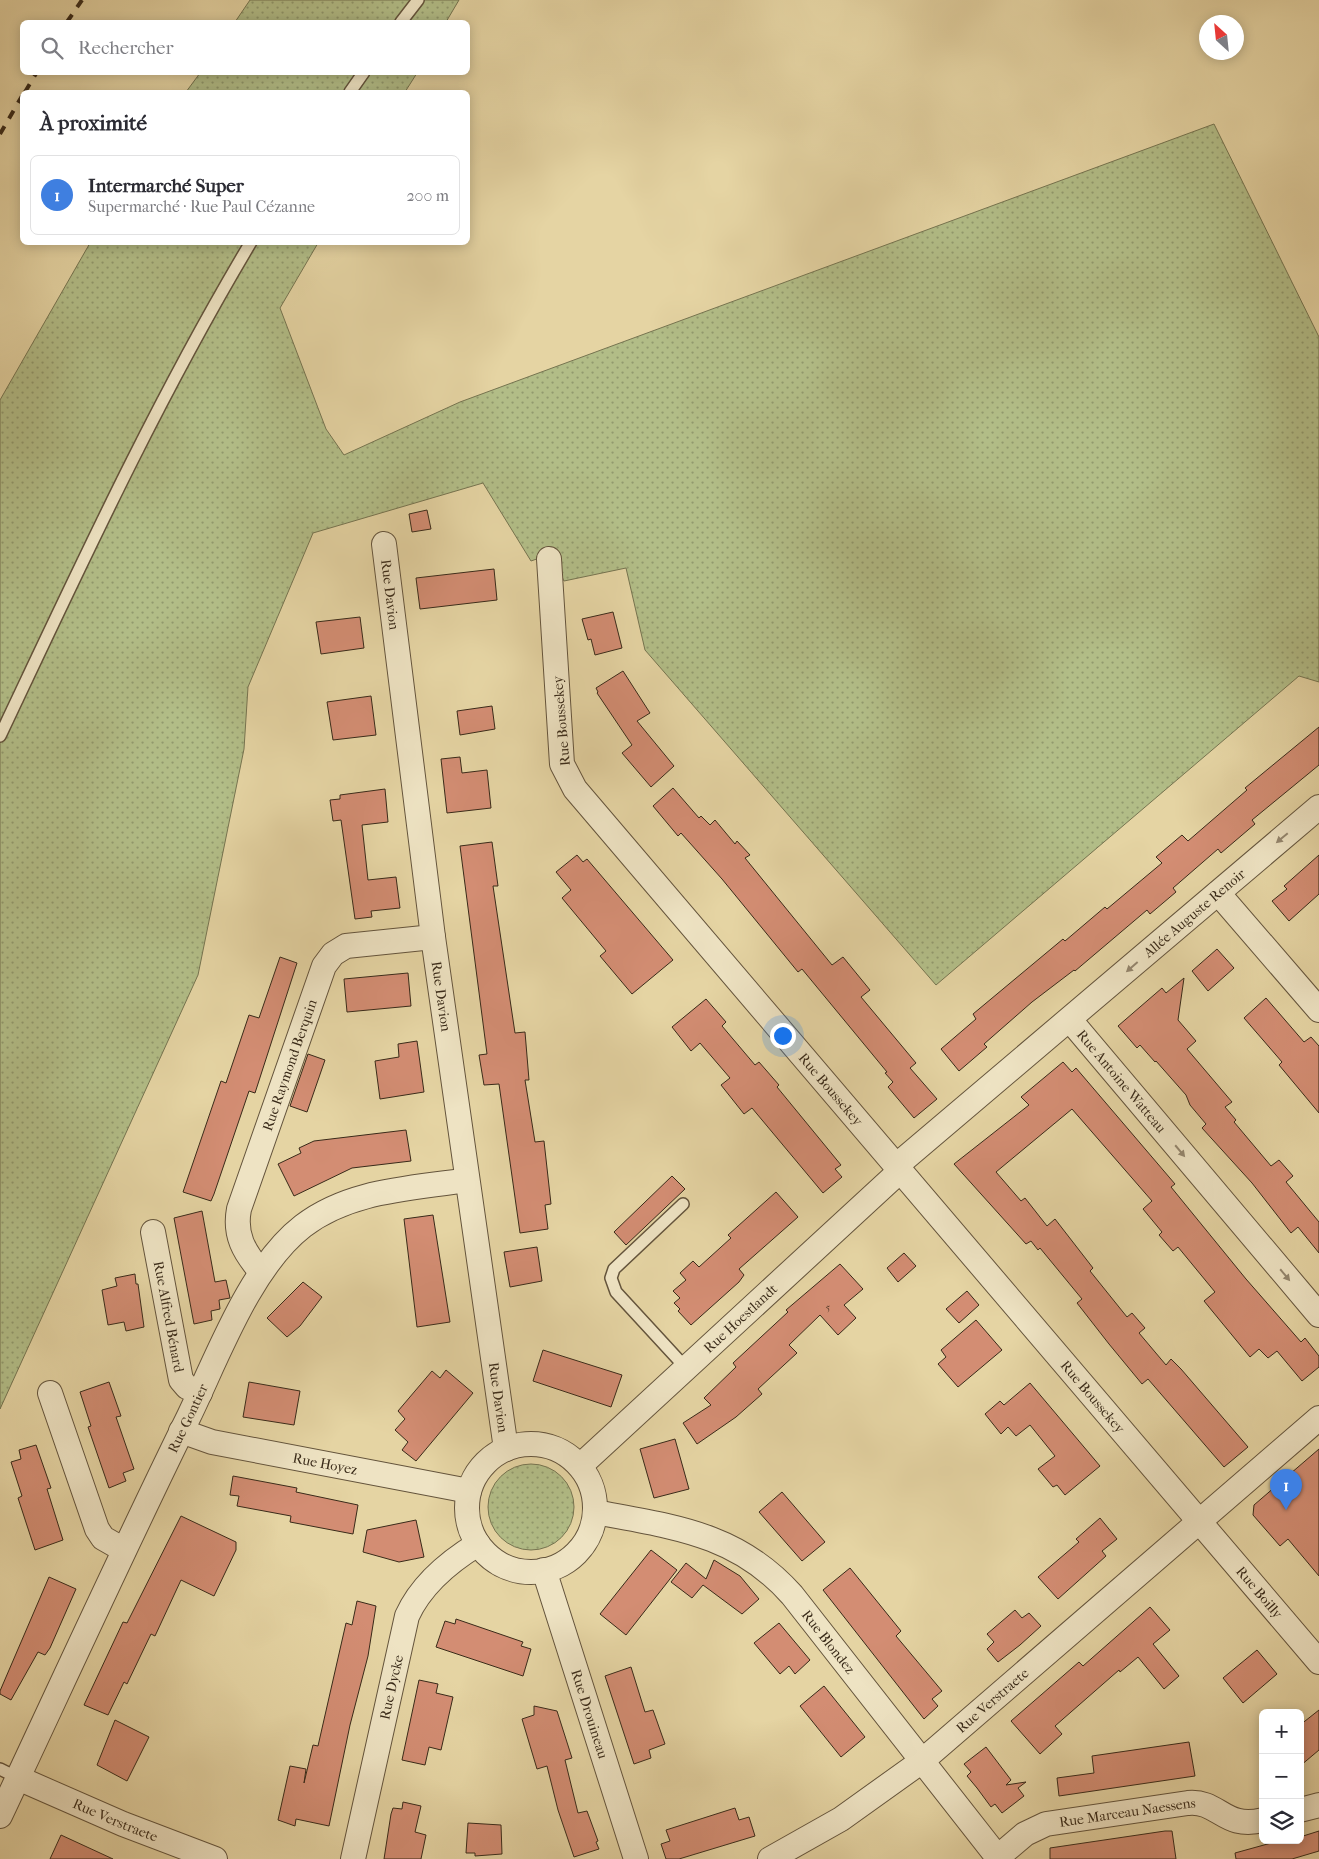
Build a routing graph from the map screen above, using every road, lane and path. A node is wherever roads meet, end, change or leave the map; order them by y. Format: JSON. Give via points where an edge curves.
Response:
{"nodes":[{"id":1,"x":418,"y":0,"type":"edge"},
{"id":2,"x":403,"y":20,"type":"edge"},
{"id":3,"x":362,"y":75,"type":"edge"},
{"id":4,"x":351,"y":90,"type":"edge"},
{"id":5,"x":249,"y":245,"type":"edge"},
{"id":6,"x":384,"y":544,"type":"dead end"},
{"id":7,"x":549,"y":558,"type":"dead end"},
{"id":8,"x":0,"y":736,"type":"edge"},
{"id":9,"x":1319,"y":807,"type":"edge"},
{"id":10,"x":1218,"y":893,"type":"junction"},
{"id":11,"x":433,"y":937,"type":"junction"},
{"id":12,"x":1319,"y":1010,"type":"edge"},
{"id":13,"x":1070,"y":1020,"type":"junction"},
{"id":14,"x":898,"y":1168,"type":"junction"},
{"id":15,"x":467,"y":1180,"type":"junction"},
{"id":16,"x":683,"y":1204,"type":"dead end"},
{"id":17,"x":153,"y":1232,"type":"dead end"},
{"id":18,"x":261,"y":1272,"type":"junction"},
{"id":19,"x":1319,"y":1315,"type":"edge"},
{"id":20,"x":686,"y":1368,"type":"junction"},
{"id":21,"x":200,"y":1392,"type":"junction"},
{"id":22,"x":50,"y":1393,"type":"dead end"},
{"id":23,"x":1319,"y":1418,"type":"edge"},
{"id":24,"x":181,"y":1431,"type":"junction"},
{"id":25,"x":506,"y":1449,"type":"junction"},
{"id":26,"x":580,"y":1466,"type":"junction"},
{"id":27,"x":469,"y":1491,"type":"junction"},
{"id":28,"x":595,"y":1512,"type":"junction"},
{"id":29,"x":1200,"y":1521,"type":"junction"},
{"id":30,"x":478,"y":1544,"type":"junction"},
{"id":31,"x":124,"y":1550,"type":"junction"},
{"id":32,"x":544,"y":1570,"type":"junction"},
{"id":33,"x":1319,"y":1662,"type":"edge"},
{"id":34,"x":922,"y":1761,"type":"junction"},
{"id":35,"x":9,"y":1773,"type":"edge"},
{"id":36,"x":1319,"y":1805,"type":"edge"},
{"id":37,"x":1304,"y":1809,"type":"edge"},
{"id":38,"x":0,"y":1816,"type":"edge"},
{"id":39,"x":1259,"y":1821,"type":"edge"},
{"id":40,"x":799,"y":1852,"type":"edge"},
{"id":41,"x":999,"y":1858,"type":"edge"},
{"id":42,"x":216,"y":1859,"type":"edge"},
{"id":43,"x":353,"y":1859,"type":"edge"},
{"id":44,"x":636,"y":1859,"type":"edge"},
{"id":45,"x":770,"y":1859,"type":"edge"}],
"edges":[{"from":1,"to":2,"type":"lane"},
{"from":3,"to":4,"type":"lane"},
{"from":5,"to":8,"type":"lane","via":[[138,446]]},
{"from":6,"to":11,"type":"street","name":"Rue Davion"},
{"from":7,"to":14,"type":"street","name":"Rue Boussekey","via":[[562,764],[567,776]]},
{"from":9,"to":10,"type":"street","name":"Allée Auguste Renoir","one_way":true},
{"from":10,"to":12,"type":"street"},
{"from":10,"to":13,"type":"street","name":"Allée Auguste Renoir","one_way":true},
{"from":11,"to":15,"type":"street","name":"Rue Davion"},
{"from":11,"to":18,"type":"street","name":"Rue Raymond Berquin","via":[[346,946],[333,954],[324,966],[239,1209],[241,1243],[248,1258]]},
{"from":13,"to":14,"type":"street","name":"Rue Antoine Watteau"},
{"from":13,"to":19,"type":"street","name":"Rue Antoine Watteau","one_way":true},
{"from":14,"to":20,"type":"street","name":"Rue Hoestlandt"},
{"from":14,"to":29,"type":"street","name":"Rue Boussekey"},
{"from":15,"to":18,"type":"street","name":"Rue Gontier","via":[[369,1195],[334,1206],[292,1235]]},
{"from":15,"to":25,"type":"street","name":"Rue Davion"},
{"from":16,"to":20,"type":"lane","via":[[614,1269],[610,1278],[616,1292]]},
{"from":17,"to":21,"type":"street","name":"Rue Alfred Bénard","via":[[181,1380],[187,1387]]},
{"from":18,"to":21,"type":"street","name":"Rue Gontier"},
{"from":20,"to":26,"type":"street","name":"Rue Hoestlandt"},
{"from":21,"to":24,"type":"street","name":"Rue Gontier"},
{"from":22,"to":31,"type":"street","via":[[96,1530]]},
{"from":23,"to":29,"type":"street","name":"Rue Verstraete"},
{"from":24,"to":27,"type":"street","name":"Rue Hoyez","via":[[212,1442]]},
{"from":24,"to":31,"type":"street","name":"Rue Gontier"},
{"from":25,"to":26,"type":"street","via":[[522,1444],[546,1445],[562,1451]]},
{"from":25,"to":27,"type":"street","via":[[482,1466]]},
{"from":26,"to":28,"type":"street","via":[[592,1488]]},
{"from":27,"to":30,"type":"street","via":[[468,1516]]},
{"from":28,"to":32,"type":"street","via":[[592,1530],[580,1550],[566,1561]]},
{"from":28,"to":34,"type":"street","name":"Rue Blondez","via":[[706,1536],[735,1549],[765,1569],[792,1595]]},
{"from":29,"to":33,"type":"street","name":"Rue Boilly"},
{"from":29,"to":34,"type":"street","name":"Rue Verstraete"},
{"from":30,"to":32,"type":"street","via":[[491,1558],[507,1567],[526,1572]]},
{"from":30,"to":43,"type":"street","name":"Rue Dycke","via":[[453,1561],[424,1590],[407,1616]]},
{"from":31,"to":35,"type":"street","name":"Rue Gontier"},
{"from":32,"to":44,"type":"street","name":"Rue Drouineau"},
{"from":34,"to":40,"type":"street","name":"Rue Verstraete"},
{"from":34,"to":41,"type":"street","name":"Rue Blondez"},
{"from":35,"to":38,"type":"street","name":"Rue Gontier"},
{"from":35,"to":42,"type":"street","name":"Rue Verstraete","via":[[123,1824]]},
{"from":36,"to":37,"type":"street"},
{"from":39,"to":41,"type":"street","name":"Rue Marceau Naessens","via":[[1237,1822],[1204,1805],[1188,1803],[1046,1824],[1025,1834]]},
{"from":40,"to":45,"type":"street","name":"Rue Verstraete"}]}
